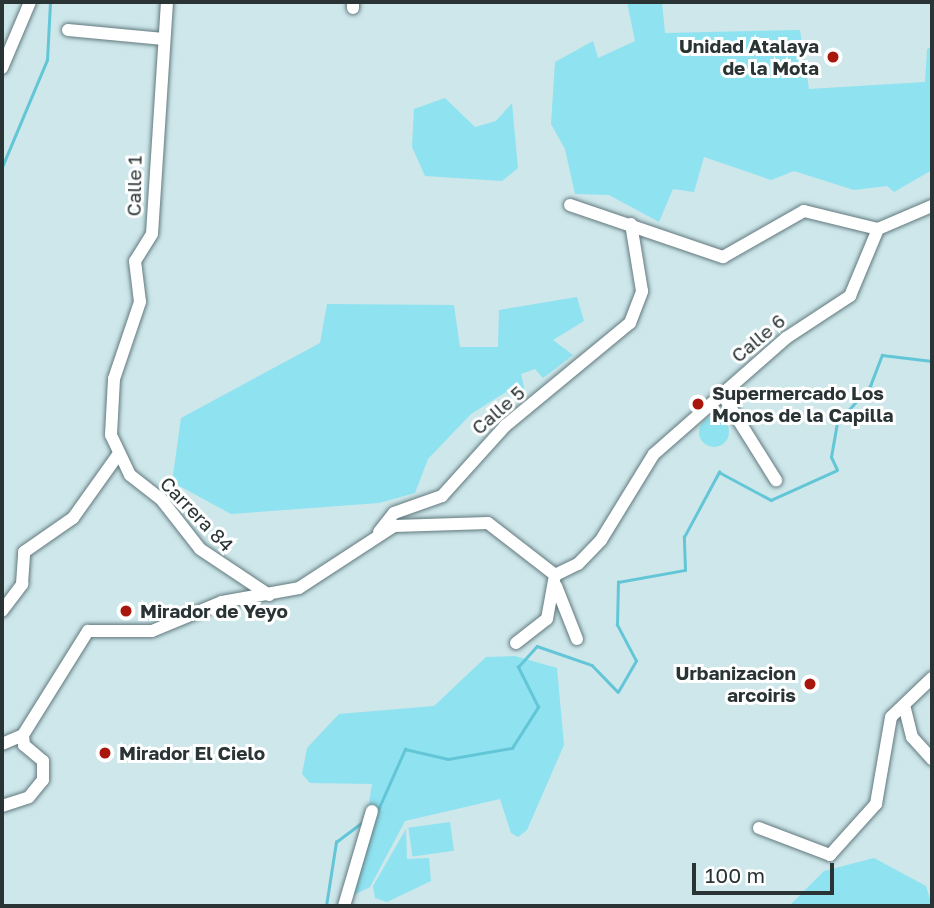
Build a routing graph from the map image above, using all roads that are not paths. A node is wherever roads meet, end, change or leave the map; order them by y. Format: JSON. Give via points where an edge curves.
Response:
{"nodes":[{"id":1,"x":30,"y":2,"type":"edge"},
{"id":2,"x":167,"y":2,"type":"edge"},
{"id":3,"x":68,"y":30,"type":"dead end"},
{"id":4,"x":164,"y":39,"type":"junction"},
{"id":5,"x":2,"y":68,"type":"edge"},
{"id":6,"x":570,"y":205,"type":"dead end"},
{"id":7,"x":932,"y":206,"type":"edge"},
{"id":8,"x":631,"y":224,"type":"junction"},
{"id":9,"x":878,"y":229,"type":"junction"},
{"id":10,"x":722,"y":394,"type":"junction"},
{"id":11,"x":118,"y":455,"type":"junction"},
{"id":12,"x":134,"y":480,"type":"joint"},
{"id":13,"x":776,"y":480,"type":"dead end"},
{"id":14,"x":379,"y":532,"type":"junction"},
{"id":15,"x":554,"y":579,"type":"junction"},
{"id":16,"x":269,"y":595,"type":"junction"},
{"id":17,"x":2,"y":611,"type":"edge"},
{"id":18,"x":577,"y":639,"type":"dead end"},
{"id":19,"x":516,"y":643,"type":"dead end"},
{"id":20,"x":932,"y":678,"type":"edge"},
{"id":21,"x":904,"y":705,"type":"junction"},
{"id":22,"x":23,"y":735,"type":"junction"},
{"id":23,"x":2,"y":744,"type":"edge"},
{"id":24,"x":932,"y":760,"type":"edge"},
{"id":25,"x":2,"y":806,"type":"edge"},
{"id":26,"x":372,"y":811,"type":"dead end"},
{"id":27,"x":759,"y":828,"type":"dead end"},
{"id":28,"x":344,"y":906,"type":"edge"}],
"edges":[{"from":1,"to":5,"type":"street"},
{"from":2,"to":4,"type":"street","name":"Calle 1"},
{"from":3,"to":4,"type":"street"},
{"from":4,"to":11,"type":"street","name":"Calle 1","via":[[152,234],[135,261],[140,307],[124,335],[110,408]]},
{"from":6,"to":8,"type":"street"},
{"from":7,"to":9,"type":"street"},
{"from":8,"to":9,"type":"street","via":[[723,257],[804,211]]},
{"from":8,"to":14,"type":"street","name":"Calle 5","via":[[642,291],[620,333],[505,426],[448,491],[394,513]]},
{"from":9,"to":10,"type":"street","name":"Calle 6","via":[[850,296],[786,338]]},
{"from":10,"to":13,"type":"street"},
{"from":10,"to":15,"type":"street","name":"Calle 6","via":[[644,464],[601,540],[578,564]]},
{"from":11,"to":12,"type":"street","name":"Calle 1"},
{"from":11,"to":17,"type":"street","via":[[73,518],[24,552],[22,584]]},
{"from":12,"to":16,"type":"street","name":"Carrera 84","via":[[161,499],[211,560]]},
{"from":14,"to":15,"type":"street","via":[[477,520]]},
{"from":14,"to":16,"type":"street","name":"Calle 5","via":[[305,586]]},
{"from":15,"to":18,"type":"street"},
{"from":15,"to":19,"type":"street","via":[[547,619]]},
{"from":16,"to":22,"type":"street","name":"Calle 5","via":[[211,606],[152,631],[88,631]]},
{"from":20,"to":21,"type":"street"},
{"from":21,"to":24,"type":"street","via":[[912,737]]},
{"from":21,"to":27,"type":"street","via":[[887,727],[876,804],[830,855]]},
{"from":22,"to":23,"type":"street"},
{"from":22,"to":25,"type":"street","via":[[24,745],[43,761],[43,780],[29,797]]},
{"from":26,"to":28,"type":"street"}]}
